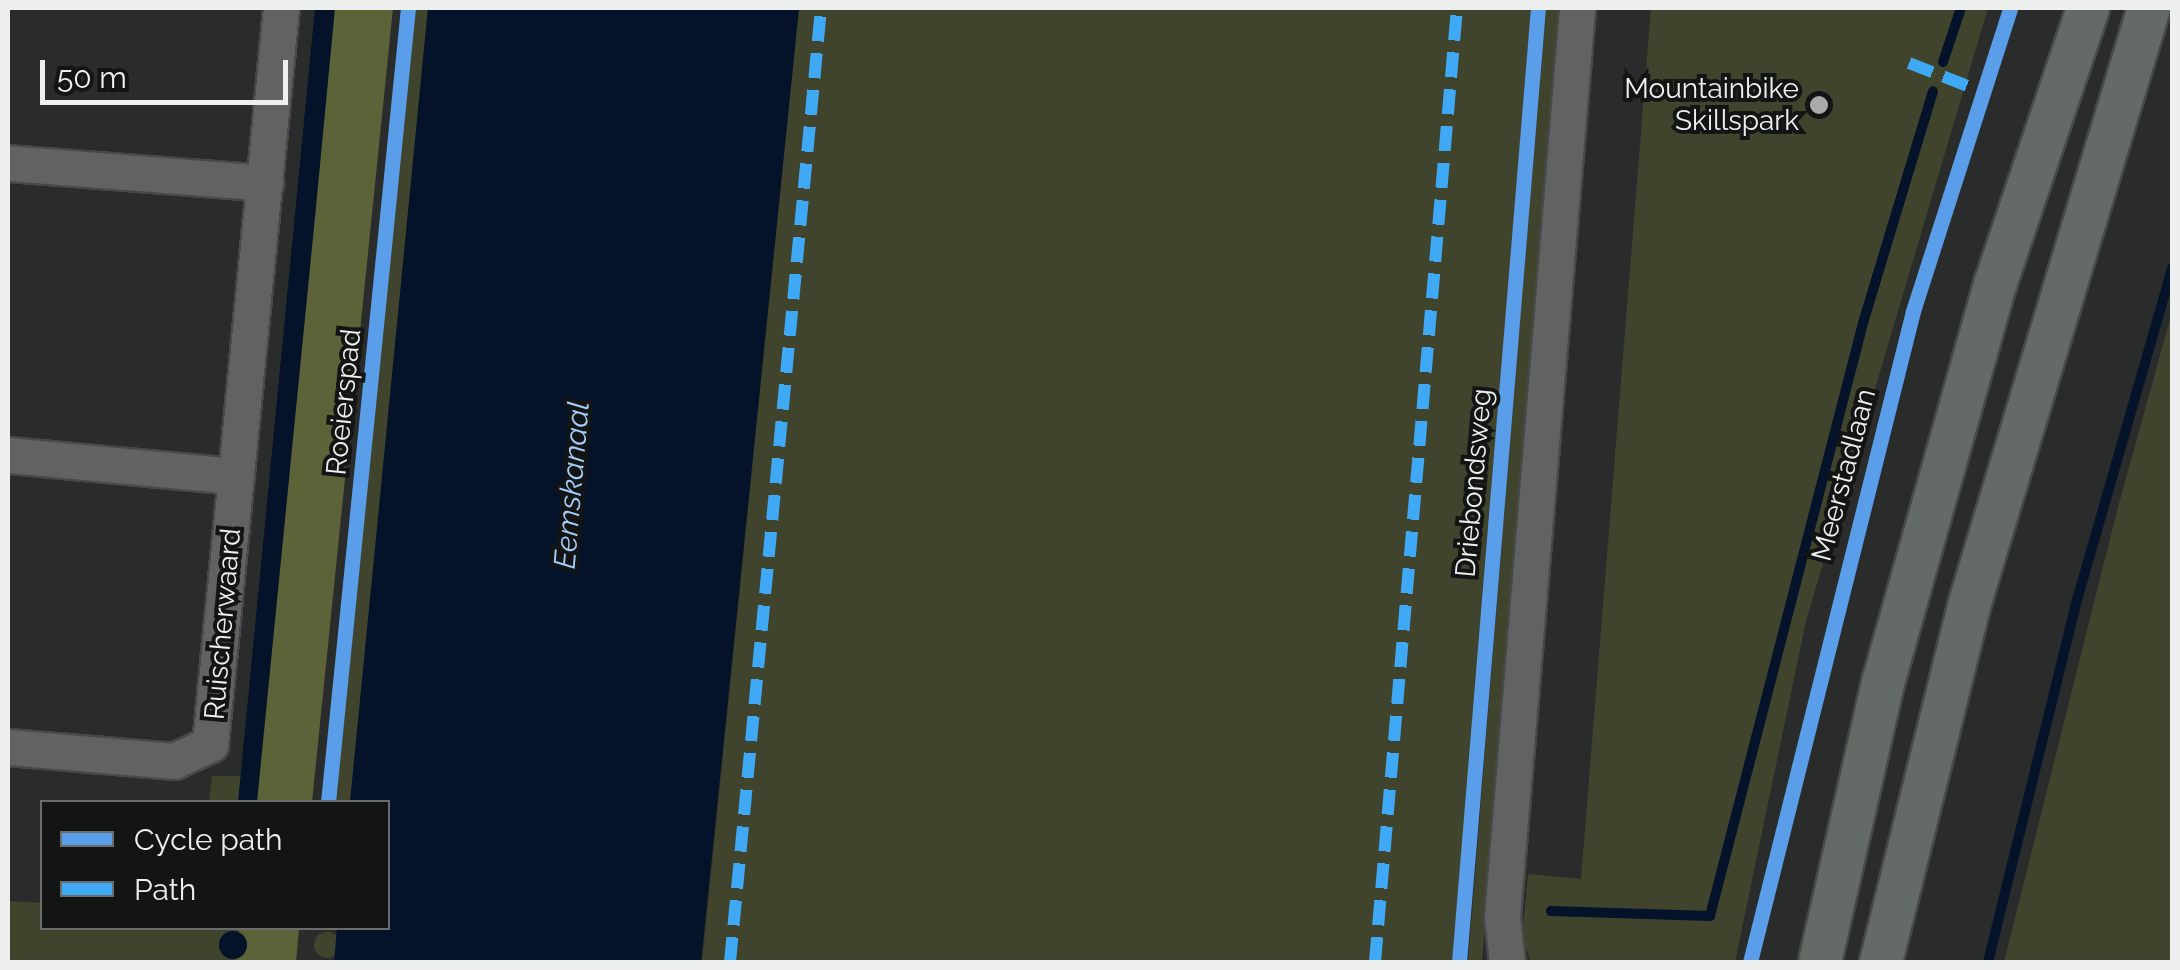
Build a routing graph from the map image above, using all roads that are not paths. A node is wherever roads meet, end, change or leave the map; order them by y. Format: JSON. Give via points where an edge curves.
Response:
{"nodes":[{"id":1,"x":281,"y":8,"type":"edge"},
{"id":2,"x":1577,"y":8,"type":"edge"},
{"id":3,"x":2088,"y":8,"type":"edge"},
{"id":4,"x":2149,"y":8,"type":"edge"},
{"id":5,"x":8,"y":162,"type":"edge"},
{"id":6,"x":266,"y":183,"type":"junction"},
{"id":7,"x":8,"y":455,"type":"edge"},
{"id":8,"x":236,"y":476,"type":"junction"},
{"id":9,"x":8,"y":747,"type":"edge"},
{"id":10,"x":1507,"y":962,"type":"edge"},
{"id":11,"x":1820,"y":962,"type":"edge"},
{"id":12,"x":1881,"y":962,"type":"edge"}],
"edges":[{"from":1,"to":6,"type":"street","name":"Ruischerwaard"},
{"from":2,"to":10,"type":"street","via":[[1502,917]]},
{"from":3,"to":11,"type":"main road","via":[[1996,282],[1889,664]]},
{"from":4,"to":12,"type":"main road","via":[[1969,606]]},
{"from":5,"to":6,"type":"street"},
{"from":6,"to":8,"type":"street","name":"Ruischerwaard"},
{"from":7,"to":8,"type":"street"},
{"from":8,"to":9,"type":"street","name":"Ruischerwaard","via":[[210,744],[174,762]]}]}
